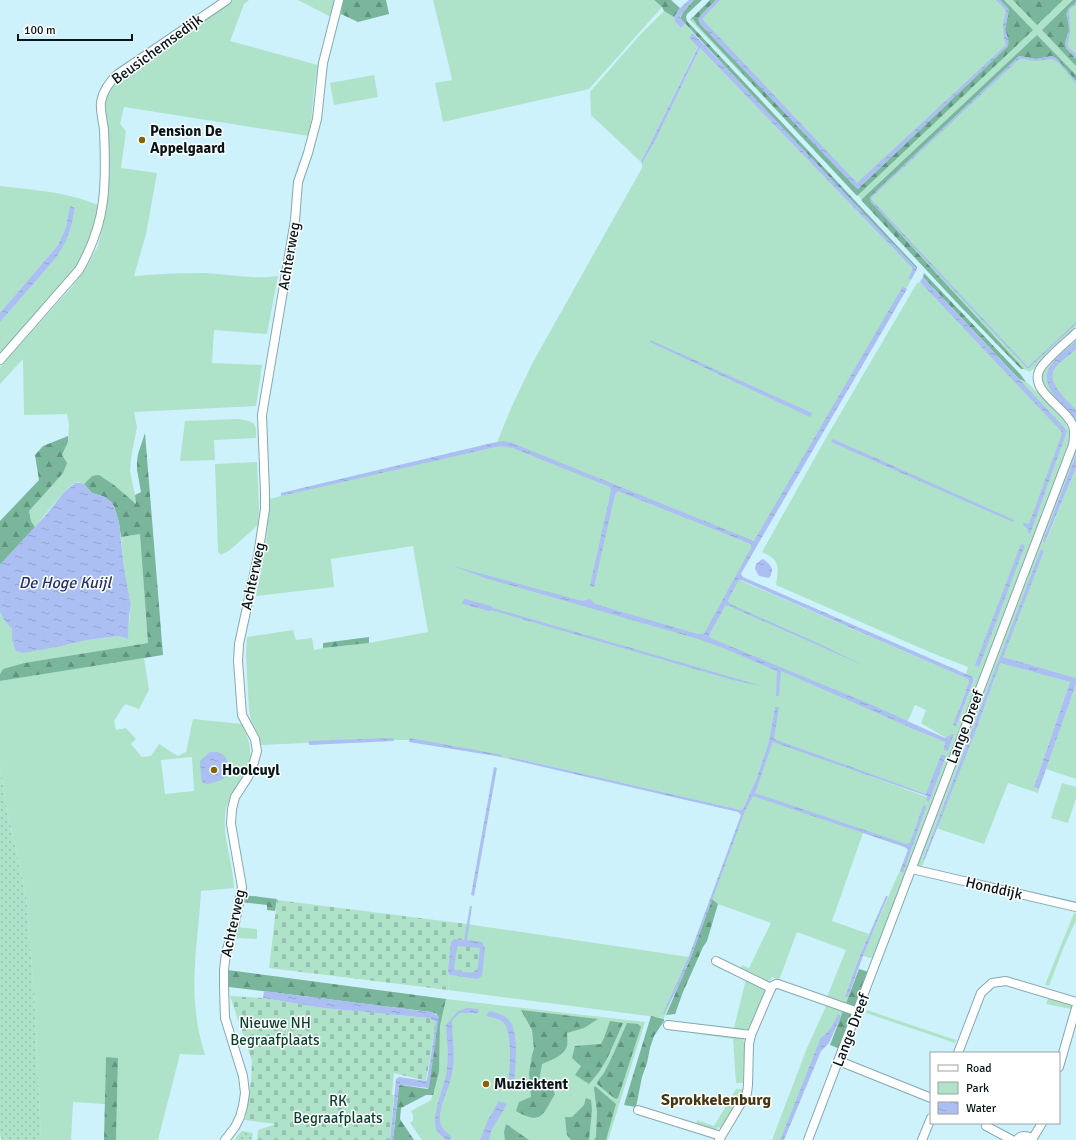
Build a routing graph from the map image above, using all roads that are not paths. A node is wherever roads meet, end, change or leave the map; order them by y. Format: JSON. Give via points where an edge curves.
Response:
{"nodes":[{"id":1,"x":226,"y":0,"type":"edge"},
{"id":2,"x":339,"y":0,"type":"edge"},
{"id":3,"x":1076,"y":333,"type":"edge"},
{"id":4,"x":0,"y":360,"type":"edge"},
{"id":5,"x":912,"y":869,"type":"junction"},
{"id":6,"x":1076,"y":907,"type":"edge"},
{"id":7,"x":716,"y":961,"type":"dead end"},
{"id":8,"x":771,"y":989,"type":"junction"},
{"id":9,"x":1076,"y":1002,"type":"edge"},
{"id":10,"x":1076,"y":1008,"type":"edge"},
{"id":11,"x":858,"y":1012,"type":"junction"},
{"id":12,"x":668,"y":1025,"type":"dead end"},
{"id":13,"x":751,"y":1035,"type":"junction"},
{"id":14,"x":958,"y":1052,"type":"edge"},
{"id":15,"x":839,"y":1061,"type":"junction"},
{"id":16,"x":1060,"y":1064,"type":"edge"},
{"id":17,"x":930,"y":1098,"type":"edge"},
{"id":18,"x":638,"y":1110,"type":"dead end"},
{"id":19,"x":930,"y":1120,"type":"edge"},
{"id":20,"x":1042,"y":1124,"type":"edge"},
{"id":21,"x":986,"y":1126,"type":"dead end"},
{"id":22,"x":720,"y":1138,"type":"edge"},
{"id":23,"x":1035,"y":1139,"type":"edge"},
{"id":24,"x":225,"y":1140,"type":"edge"},
{"id":25,"x":808,"y":1140,"type":"edge"},
{"id":26,"x":922,"y":1140,"type":"edge"},
{"id":27,"x":1012,"y":1140,"type":"edge"},
{"id":28,"x":1017,"y":1140,"type":"edge"}],
"edges":[{"from":1,"to":4,"type":"street","name":"Beusichemsedijk","via":[[118,74],[105,88],[101,103],[106,164],[103,201],[89,254],[79,270]]},
{"from":2,"to":24,"type":"street","name":"Achterweg","via":[[324,63],[317,119],[298,182],[295,220],[262,415],[265,493],[262,532],[239,644],[242,715],[257,751],[248,777],[235,797],[232,809],[231,824],[242,887],[226,953],[225,1018],[243,1076],[245,1093],[240,1117]]},
{"from":3,"to":5,"type":"street","name":"Lange Dreef","via":[[1046,361],[1039,370],[1038,378],[1041,389],[1073,426],[1073,445]]},
{"from":5,"to":6,"type":"street","name":"Honddijk"},
{"from":5,"to":11,"type":"street","name":"Lange Dreef"},
{"from":7,"to":8,"type":"street"},
{"from":8,"to":11,"type":"street","via":[[778,984]]},
{"from":8,"to":13,"type":"street"},
{"from":9,"to":14,"type":"street","via":[[1006,981],[992,983],[981,992]]},
{"from":10,"to":16,"type":"street"},
{"from":11,"to":15,"type":"street","name":"Lange Dreef"},
{"from":12,"to":13,"type":"street"},
{"from":13,"to":22,"type":"street","via":[[746,1093]]},
{"from":15,"to":17,"type":"street"},
{"from":15,"to":25,"type":"street","name":"Lange Dreef"},
{"from":18,"to":22,"type":"street"},
{"from":19,"to":26,"type":"street"},
{"from":20,"to":23,"type":"street"},
{"from":21,"to":27,"type":"street"},
{"from":23,"to":28,"type":"street","via":[[1022,1136]]}]}
